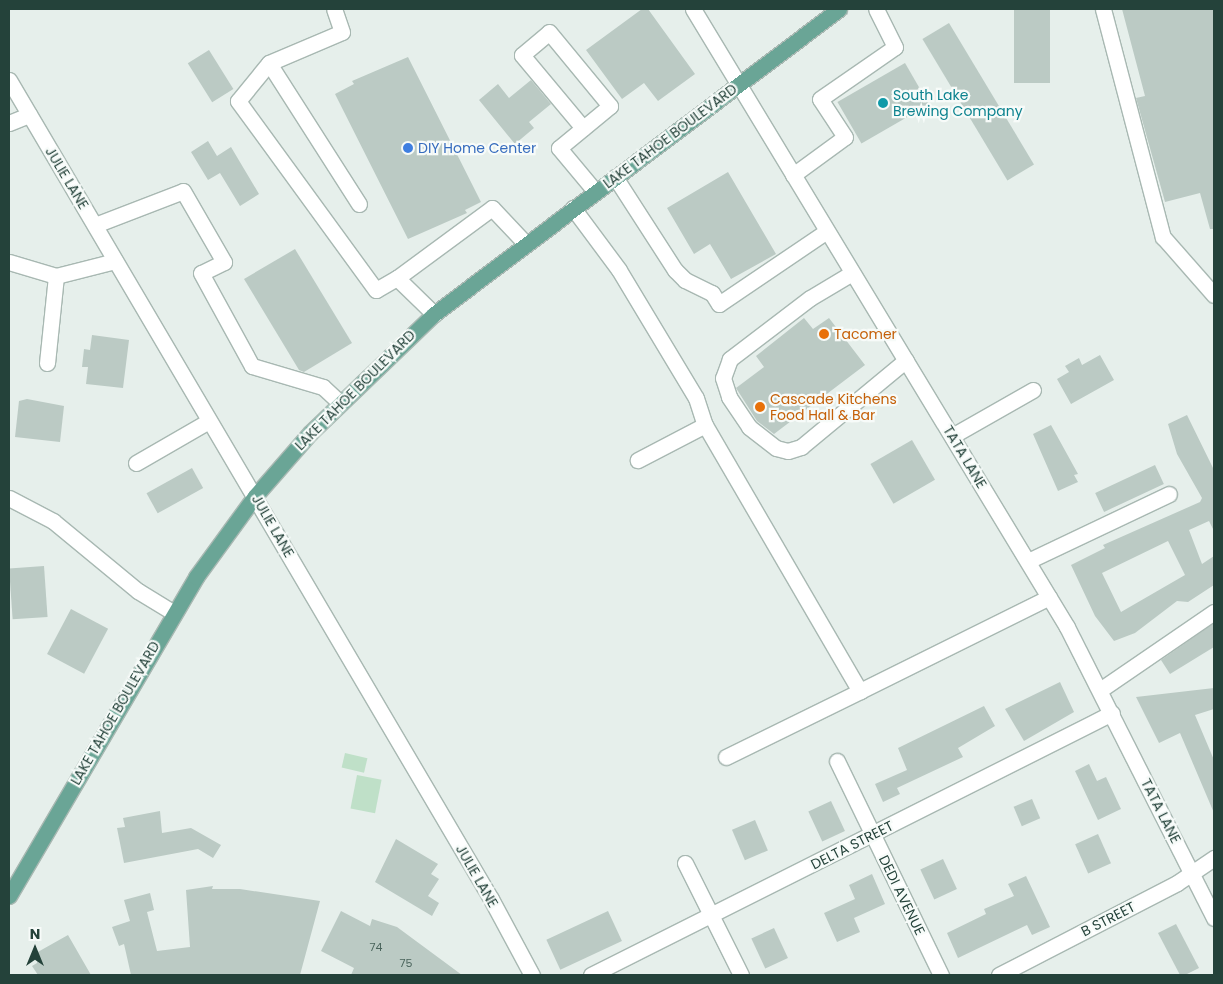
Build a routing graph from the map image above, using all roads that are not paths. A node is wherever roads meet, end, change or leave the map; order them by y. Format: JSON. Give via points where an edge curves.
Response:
{"nodes":[{"id":1,"x":334,"y":9,"type":"edge"},
{"id":2,"x":693,"y":9,"type":"edge"},
{"id":3,"x":839,"y":9,"type":"edge"},
{"id":4,"x":876,"y":9,"type":"edge"},
{"id":5,"x":1103,"y":9,"type":"edge"},
{"id":6,"x":270,"y":63,"type":"junction"},
{"id":7,"x":9,"y":80,"type":"edge"},
{"id":8,"x":737,"y":86,"type":"junction"},
{"id":9,"x":29,"y":115,"type":"junction"},
{"id":10,"x":9,"y":123,"type":"edge"},
{"id":11,"x":583,"y":128,"type":"junction"},
{"id":12,"x":793,"y":175,"type":"junction"},
{"id":13,"x":615,"y":177,"type":"junction"},
{"id":14,"x":595,"y":191,"type":"junction"},
{"id":15,"x":358,"y":204,"type":"dead end"},
{"id":16,"x":573,"y":208,"type":"junction"},
{"id":17,"x":95,"y":225,"type":"junction"},
{"id":18,"x":827,"y":231,"type":"junction"},
{"id":19,"x":526,"y":244,"type":"junction"},
{"id":20,"x":115,"y":261,"type":"junction"},
{"id":21,"x":9,"y":262,"type":"edge"},
{"id":22,"x":852,"y":272,"type":"junction"},
{"id":23,"x":56,"y":276,"type":"junction"},
{"id":24,"x":397,"y":278,"type":"junction"},
{"id":25,"x":1214,"y":295,"type":"edge"},
{"id":26,"x":434,"y":314,"type":"junction"},
{"id":27,"x":906,"y":360,"type":"junction"},
{"id":28,"x":47,"y":363,"type":"dead end"},
{"id":29,"x":1033,"y":390,"type":"dead end"},
{"id":30,"x":339,"y":402,"type":"junction"},
{"id":31,"x":207,"y":422,"type":"junction"},
{"id":32,"x":705,"y":425,"type":"junction"},
{"id":33,"x":952,"y":436,"type":"junction"},
{"id":34,"x":638,"y":460,"type":"dead end"},
{"id":35,"x":136,"y":463,"type":"dead end"},
{"id":36,"x":1170,"y":494,"type":"dead end"},
{"id":37,"x":256,"y":496,"type":"junction"},
{"id":38,"x":9,"y":498,"type":"edge"},
{"id":39,"x":1028,"y":561,"type":"junction"},
{"id":40,"x":1049,"y":597,"type":"junction"},
{"id":41,"x":1214,"y":612,"type":"edge"},
{"id":42,"x":174,"y":613,"type":"junction"},
{"id":43,"x":1100,"y":690,"type":"junction"},
{"id":44,"x":860,"y":691,"type":"junction"},
{"id":45,"x":1112,"y":713,"type":"junction"},
{"id":46,"x":726,"y":757,"type":"dead end"},
{"id":47,"x":837,"y":761,"type":"dead end"},
{"id":48,"x":873,"y":835,"type":"junction"},
{"id":49,"x":1214,"y":858,"type":"edge"},
{"id":50,"x":685,"y":863,"type":"dead end"},
{"id":51,"x":1192,"y":872,"type":"junction"},
{"id":52,"x":9,"y":896,"type":"edge"},
{"id":53,"x":712,"y":916,"type":"junction"},
{"id":54,"x":1214,"y":918,"type":"edge"},
{"id":55,"x":532,"y":975,"type":"edge"},
{"id":56,"x":591,"y":975,"type":"edge"},
{"id":57,"x":741,"y":975,"type":"edge"},
{"id":58,"x":941,"y":975,"type":"edge"},
{"id":59,"x":998,"y":975,"type":"edge"}],
"edges":[{"from":1,"to":6,"type":"street","via":[[342,32]]},
{"from":2,"to":8,"type":"street","name":"TATA LANE"},
{"from":3,"to":8,"type":"main road","name":"LAKE TAHOE BOULEVARD"},
{"from":4,"to":12,"type":"street","via":[[895,47],[820,99],[845,137]]},
{"from":5,"to":25,"type":"street","via":[[1163,238]]},
{"from":6,"to":15,"type":"street"},
{"from":6,"to":24,"type":"street","via":[[238,101],[376,290]]},
{"from":7,"to":9,"type":"street","name":"JULIE LANE"},
{"from":8,"to":12,"type":"street","name":"TATA LANE"},
{"from":8,"to":13,"type":"main road","name":"LAKE TAHOE BOULEVARD"},
{"from":9,"to":10,"type":"street"},
{"from":9,"to":17,"type":"street","name":"JULIE LANE"},
{"from":11,"to":11,"type":"street","via":[[610,106],[549,32],[522,55]]},
{"from":11,"to":14,"type":"street","via":[[560,148]]},
{"from":12,"to":18,"type":"street","name":"TATA LANE"},
{"from":13,"to":14,"type":"main road","name":"LAKE TAHOE BOULEVARD"},
{"from":13,"to":18,"type":"street","via":[[675,270],[685,280],[712,293],[720,304]]},
{"from":14,"to":16,"type":"main road","name":"LAKE TAHOE BOULEVARD"},
{"from":16,"to":19,"type":"main road","name":"LAKE TAHOE BOULEVARD"},
{"from":16,"to":32,"type":"street","via":[[619,270],[696,398]]},
{"from":17,"to":20,"type":"street","name":"JULIE LANE"},
{"from":17,"to":30,"type":"street","via":[[184,191],[224,262],[201,273],[252,366],[323,387]]},
{"from":18,"to":22,"type":"street","name":"TATA LANE"},
{"from":19,"to":24,"type":"street","via":[[492,208]]},
{"from":19,"to":26,"type":"main road","name":"LAKE TAHOE BOULEVARD"},
{"from":20,"to":23,"type":"street"},
{"from":20,"to":31,"type":"street","name":"JULIE LANE"},
{"from":21,"to":23,"type":"street"},
{"from":22,"to":27,"type":"street","name":"TATA LANE"},
{"from":22,"to":27,"type":"street","via":[[810,298],[730,360],[723,378],[729,397],[749,427],[776,448],[788,451],[801,447]]},
{"from":23,"to":28,"type":"street"},
{"from":24,"to":26,"type":"street"},
{"from":26,"to":30,"type":"main road","name":"LAKE TAHOE BOULEVARD"},
{"from":27,"to":33,"type":"street","name":"TATA LANE"},
{"from":29,"to":33,"type":"street"},
{"from":30,"to":37,"type":"main road","name":"LAKE TAHOE BOULEVARD"},
{"from":31,"to":35,"type":"street"},
{"from":31,"to":37,"type":"street","name":"JULIE LANE"},
{"from":32,"to":34,"type":"street"},
{"from":32,"to":44,"type":"street"},
{"from":33,"to":39,"type":"street","name":"TATA LANE"},
{"from":36,"to":39,"type":"street"},
{"from":37,"to":42,"type":"main road","name":"LAKE TAHOE BOULEVARD"},
{"from":37,"to":55,"type":"street","name":"JULIE LANE"},
{"from":38,"to":42,"type":"street","via":[[53,521],[138,591]]},
{"from":39,"to":40,"type":"street","name":"TATA LANE"},
{"from":40,"to":43,"type":"street","name":"TATA LANE"},
{"from":40,"to":44,"type":"street"},
{"from":41,"to":43,"type":"street"},
{"from":42,"to":52,"type":"main road","name":"LAKE TAHOE BOULEVARD"},
{"from":43,"to":45,"type":"street","name":"TATA LANE"},
{"from":44,"to":46,"type":"street"},
{"from":45,"to":48,"type":"street","name":"DELTA STREET"},
{"from":45,"to":51,"type":"street","name":"TATA LANE"},
{"from":47,"to":48,"type":"street","name":"DEDI AVENUE"},
{"from":48,"to":53,"type":"street","name":"DELTA STREET"},
{"from":48,"to":58,"type":"street","name":"DEDI AVENUE"},
{"from":49,"to":51,"type":"street","name":"B STREET"},
{"from":50,"to":53,"type":"street"},
{"from":51,"to":54,"type":"street","name":"TATA LANE"},
{"from":51,"to":59,"type":"street","name":"B STREET"},
{"from":53,"to":56,"type":"street","name":"DELTA STREET"},
{"from":53,"to":57,"type":"street"}]}
